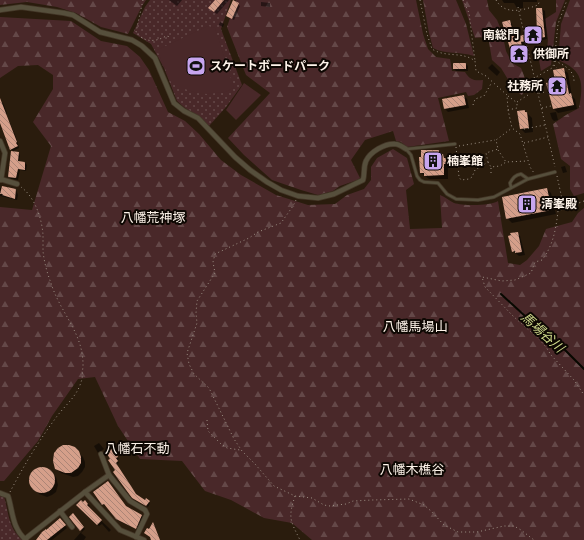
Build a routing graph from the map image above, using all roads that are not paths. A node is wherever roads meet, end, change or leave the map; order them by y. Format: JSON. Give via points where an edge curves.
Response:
{"nodes":[{"id":1,"x":0,"y":10,"type":"edge"},
{"id":2,"x":0,"y":141,"type":"edge"},
{"id":3,"x":455,"y":145,"type":"road end"},
{"id":4,"x":406,"y":149,"type":"junction"},
{"id":5,"x":556,"y":172,"type":"road end"},
{"id":6,"x":528,"y":179,"type":"junction"},
{"id":7,"x":0,"y":180,"type":"edge"},
{"id":8,"x":18,"y":184,"type":"road end"},
{"id":9,"x":511,"y":187,"type":"junction"},
{"id":10,"x":101,"y":454,"type":"dead end"},
{"id":11,"x":109,"y":475,"type":"junction"},
{"id":12,"x":85,"y":492,"type":"junction"},
{"id":13,"x":0,"y":493,"type":"edge"},
{"id":14,"x":60,"y":511,"type":"junction"},
{"id":15,"x":72,"y":527,"type":"dead end"},
{"id":16,"x":136,"y":536,"type":"junction"},
{"id":17,"x":26,"y":540,"type":"edge"},
{"id":18,"x":144,"y":540,"type":"edge"}],
"edges":[{"from":1,"to":4,"type":"street","via":[[21,7],[64,13],[100,32],[132,40],[142,46],[155,58],[178,107],[198,118],[235,157],[267,182],[298,196],[318,198],[334,194],[363,180],[364,165],[379,149],[394,144]]},
{"from":2,"to":7,"type":"street","via":[[5,153]]},
{"from":3,"to":4,"type":"lane"},
{"from":4,"to":9,"type":"lane","via":[[411,155],[420,180],[438,183],[456,200],[488,199]]},
{"from":5,"to":6,"type":"lane"},
{"from":6,"to":9,"type":"lane"},
{"from":6,"to":9,"type":"lane","via":[[522,174],[518,175],[510,183]]},
{"from":7,"to":8,"type":"street"},
{"from":10,"to":11,"type":"street"},
{"from":11,"to":12,"type":"street"},
{"from":11,"to":16,"type":"street","via":[[130,502],[146,510],[147,514]]},
{"from":12,"to":14,"type":"street"},
{"from":12,"to":16,"type":"street","via":[[120,530]]},
{"from":13,"to":17,"type":"street","via":[[8,496],[12,519],[19,534]]},
{"from":14,"to":15,"type":"street"},
{"from":14,"to":17,"type":"street"},
{"from":16,"to":18,"type":"street"}]}
